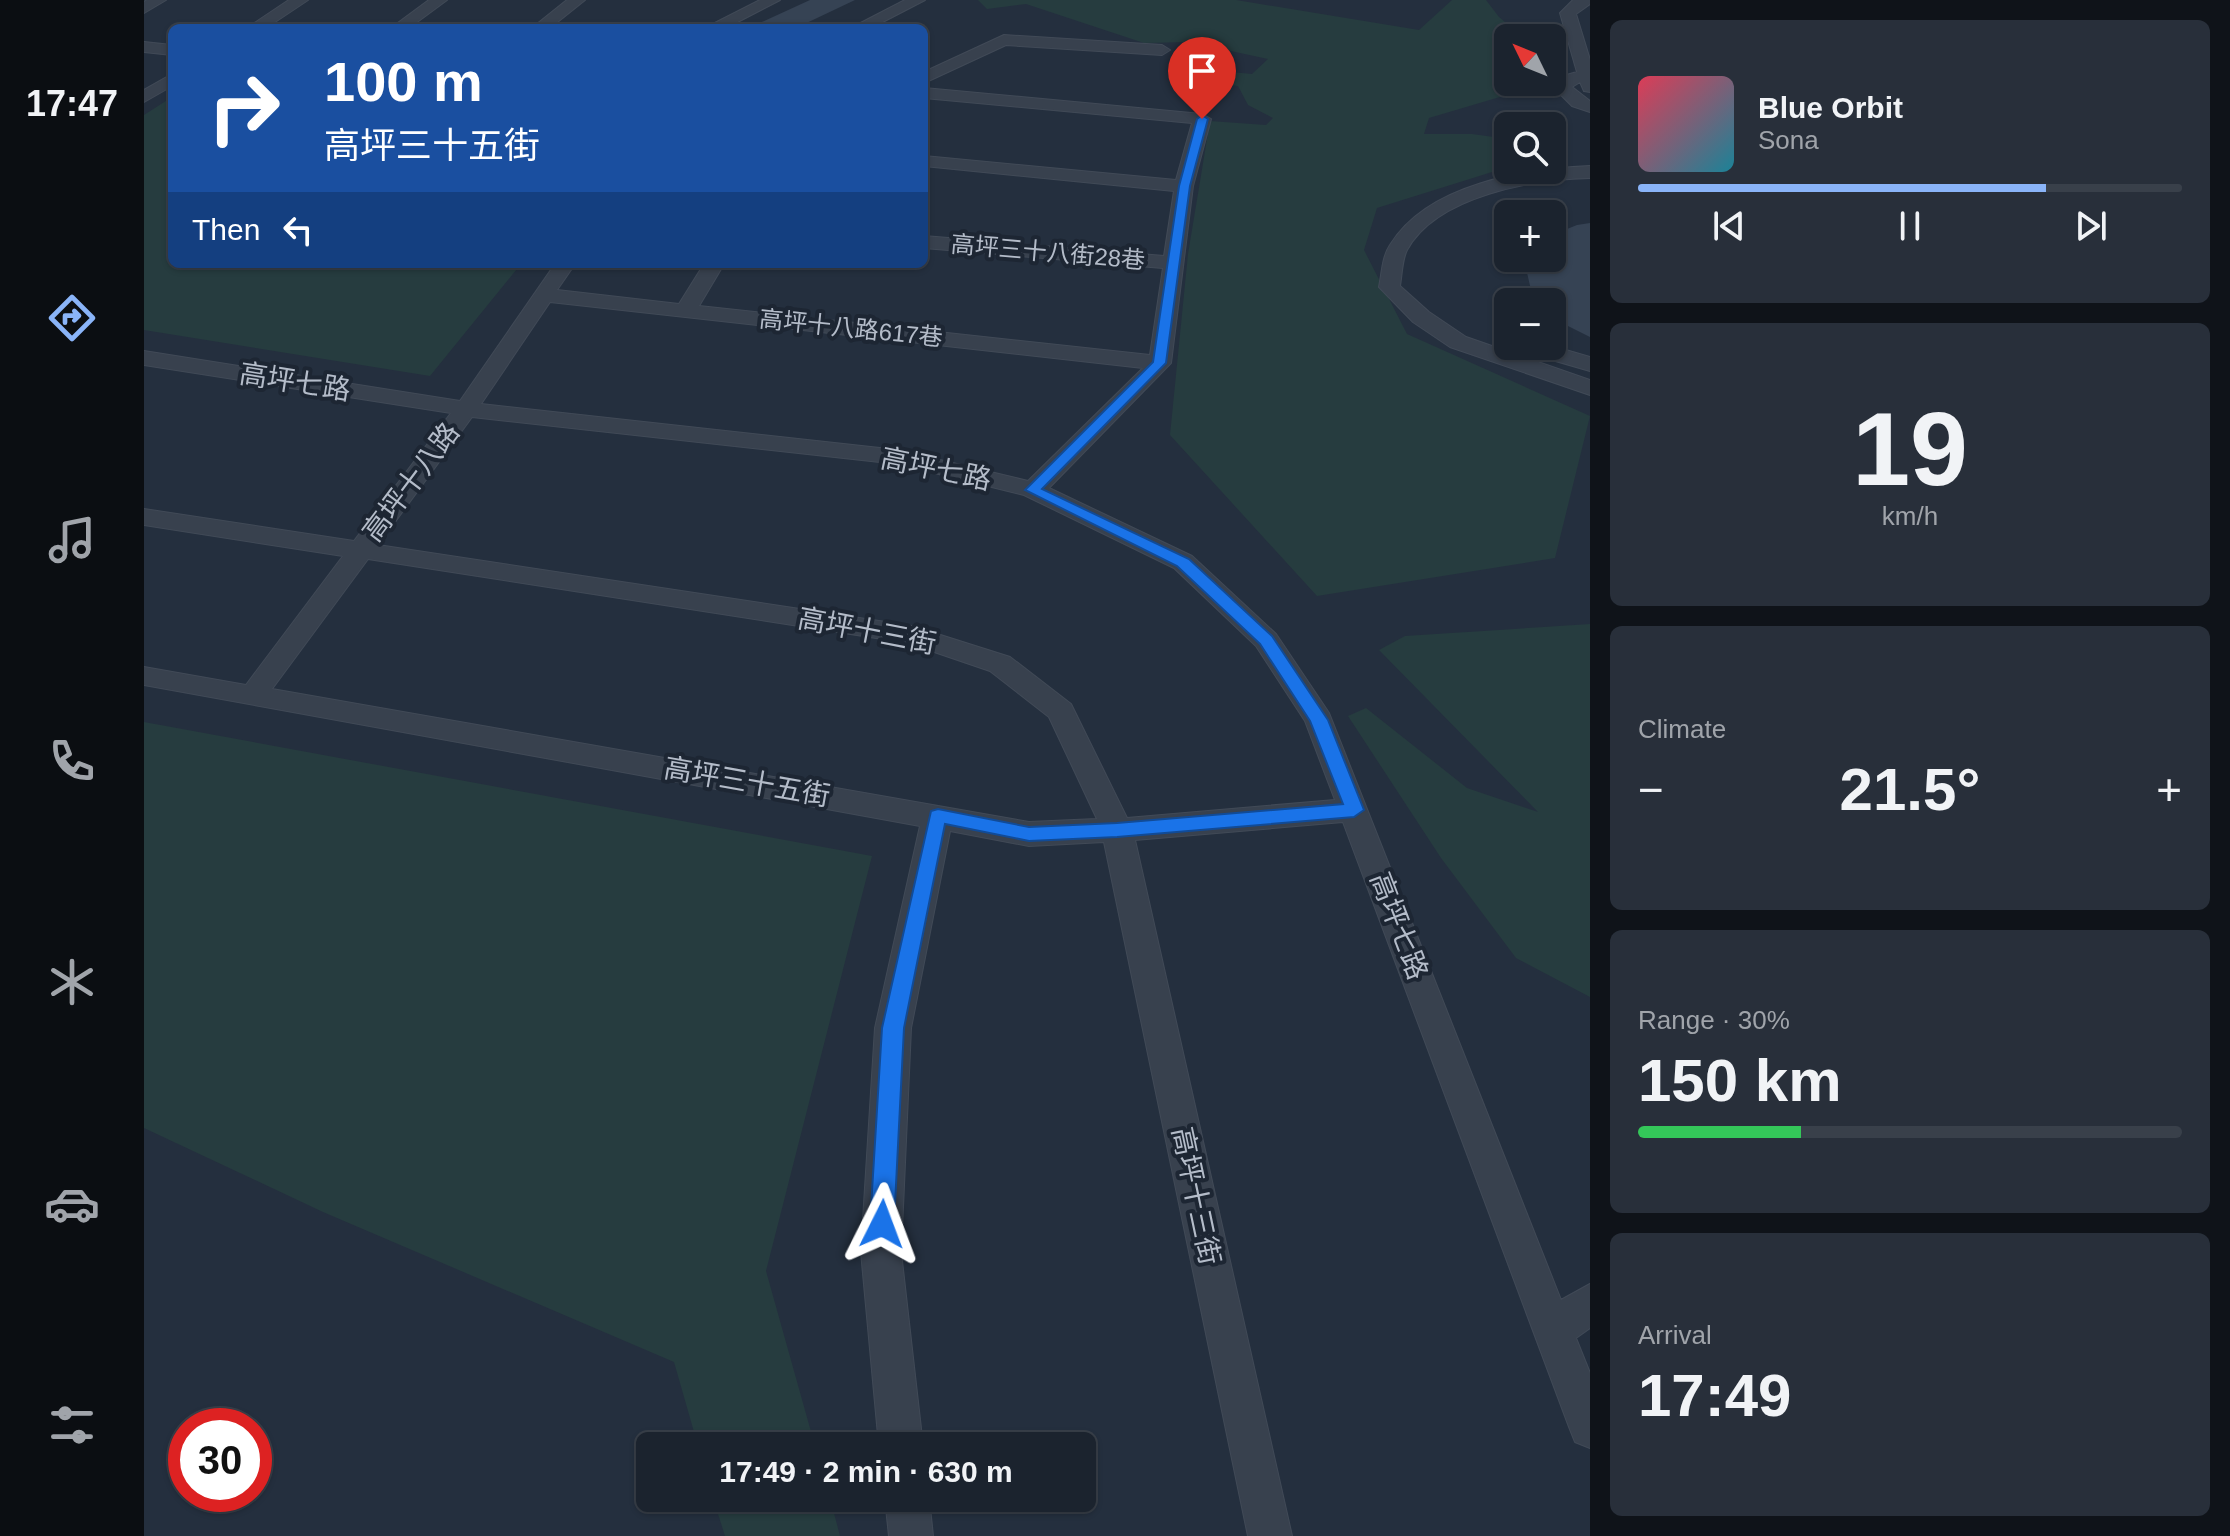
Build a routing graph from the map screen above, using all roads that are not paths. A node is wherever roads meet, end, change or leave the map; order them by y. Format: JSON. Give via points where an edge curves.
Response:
{"nodes":[{"id":1,"x":158,"y":0,"type":"edge"},
{"id":2,"x":300,"y":0,"type":"edge"},
{"id":3,"x":439,"y":0,"type":"edge"},
{"id":4,"x":577,"y":0,"type":"edge"},
{"id":5,"x":772,"y":0,"type":"edge"},
{"id":6,"x":917,"y":0,"type":"edge"},
{"id":7,"x":1586,"y":0,"type":"edge"},
{"id":8,"x":144,"y":8,"type":"edge"},
{"id":9,"x":261,"y":24,"type":"edge"},
{"id":10,"x":405,"y":24,"type":"edge"},
{"id":11,"x":545,"y":24,"type":"edge"},
{"id":12,"x":721,"y":24,"type":"edge"},
{"id":13,"x":867,"y":24,"type":"edge"},
{"id":14,"x":144,"y":47,"type":"edge"},
{"id":15,"x":168,"y":50,"type":"edge"},
{"id":16,"x":1162,"y":50,"type":"dead end"},
{"id":17,"x":928,"y":76,"type":"edge"},
{"id":18,"x":1588,"y":81,"type":"edge"},
{"id":19,"x":168,"y":82,"type":"edge"},
{"id":20,"x":928,"y":93,"type":"edge"},
{"id":21,"x":144,"y":97,"type":"edge"},
{"id":22,"x":1590,"y":107,"type":"edge"},
{"id":23,"x":928,"y":161,"type":"edge"},
{"id":24,"x":1590,"y":172,"type":"edge"},
{"id":25,"x":1184,"y":186,"type":"junction"},
{"id":26,"x":928,"y":242,"type":"edge"},
{"id":27,"x":1172,"y":263,"type":"junction"},
{"id":28,"x":562,"y":268,"type":"edge"},
{"id":29,"x":712,"y":268,"type":"edge"},
{"id":30,"x":543,"y":295,"type":"junction"},
{"id":31,"x":686,"y":310,"type":"junction"},
{"id":32,"x":1421,"y":317,"type":"junction"},
{"id":33,"x":1494,"y":336,"type":"edge"},
{"id":34,"x":1566,"y":357,"type":"edge"},
{"id":35,"x":144,"y":358,"type":"edge"},
{"id":36,"x":1160,"y":363,"type":"junction"},
{"id":37,"x":1590,"y":364,"type":"edge"},
{"id":38,"x":1590,"y":388,"type":"edge"},
{"id":39,"x":466,"y":409,"type":"junction"},
{"id":40,"x":1033,"y":490,"type":"junction"},
{"id":41,"x":144,"y":517,"type":"edge"},
{"id":42,"x":359,"y":551,"type":"junction"},
{"id":43,"x":144,"y":676,"type":"edge"},
{"id":44,"x":253,"y":695,"type":"junction"},
{"id":45,"x":1354,"y":810,"type":"junction"},
{"id":46,"x":938,"y":816,"type":"junction"},
{"id":47,"x":1117,"y":830,"type":"junction"},
{"id":48,"x":1590,"y":1303,"type":"edge"},
{"id":49,"x":1553,"y":1331,"type":"junction"},
{"id":50,"x":1590,"y":1427,"type":"edge"},
{"id":51,"x":900,"y":1432,"type":"edge"},
{"id":52,"x":908,"y":1512,"type":"edge"},
{"id":53,"x":911,"y":1536,"type":"edge"},
{"id":54,"x":1270,"y":1536,"type":"edge"}],
"edges":[{"from":1,"to":8,"type":"street"},
{"from":2,"to":9,"type":"street"},
{"from":3,"to":10,"type":"street"},
{"from":4,"to":11,"type":"street"},
{"from":5,"to":12,"type":"street"},
{"from":6,"to":13,"type":"street"},
{"from":7,"to":18,"type":"street","via":[[1568,13]]},
{"from":14,"to":15,"type":"street"},
{"from":16,"to":17,"type":"street","via":[[1004,40]]},
{"from":18,"to":22,"type":"street","via":[[1569,80],[1562,88]]},
{"from":19,"to":21,"type":"street"},
{"from":20,"to":25,"type":"street","via":[[1202,119]]},
{"from":23,"to":25,"type":"street"},
{"from":24,"to":32,"type":"street","via":[[1495,183],[1441,208],[1398,247],[1389,287]]},
{"from":25,"to":27,"type":"street"},
{"from":26,"to":27,"type":"street","name":"高坪三十八街28巷"},
{"from":27,"to":36,"type":"street"},
{"from":28,"to":30,"type":"street","name":"高坪十八路"},
{"from":29,"to":31,"type":"street"},
{"from":30,"to":31,"type":"street","name":"高坪十八路617巷"},
{"from":30,"to":39,"type":"street","name":"高坪十八路"},
{"from":31,"to":36,"type":"street","name":"高坪十八路617巷"},
{"from":32,"to":33,"type":"street"},
{"from":32,"to":38,"type":"street","via":[[1458,342]]},
{"from":34,"to":37,"type":"street"},
{"from":35,"to":39,"type":"street","name":"高坪七路"},
{"from":36,"to":40,"type":"street"},
{"from":39,"to":40,"type":"street","name":"高坪七路","via":[[898,457]]},
{"from":39,"to":42,"type":"street","name":"高坪十八路"},
{"from":40,"to":45,"type":"street","name":"高坪七路","via":[[1183,562],[1266,640],[1319,720]]},
{"from":41,"to":42,"type":"street","name":"高坪十三街"},
{"from":42,"to":44,"type":"street","name":"高坪十八路"},
{"from":42,"to":47,"type":"street","name":"高坪十三街","via":[[912,635],[1000,664],[1061,711]]},
{"from":43,"to":44,"type":"street","name":"高坪三十五街"},
{"from":44,"to":46,"type":"street","name":"高坪三十五街"},
{"from":45,"to":47,"type":"street","name":"高坪三十五街"},
{"from":45,"to":49,"type":"street","name":"高坪七路"},
{"from":46,"to":47,"type":"street","name":"高坪三十五街","via":[[1029,834]]},
{"from":46,"to":51,"type":"street","via":[[891,1058],[881,1252]]},
{"from":47,"to":54,"type":"street","name":"高坪十三街"},
{"from":48,"to":49,"type":"street"},
{"from":49,"to":50,"type":"street","name":"高坪七路"},
{"from":52,"to":53,"type":"street"}]}
